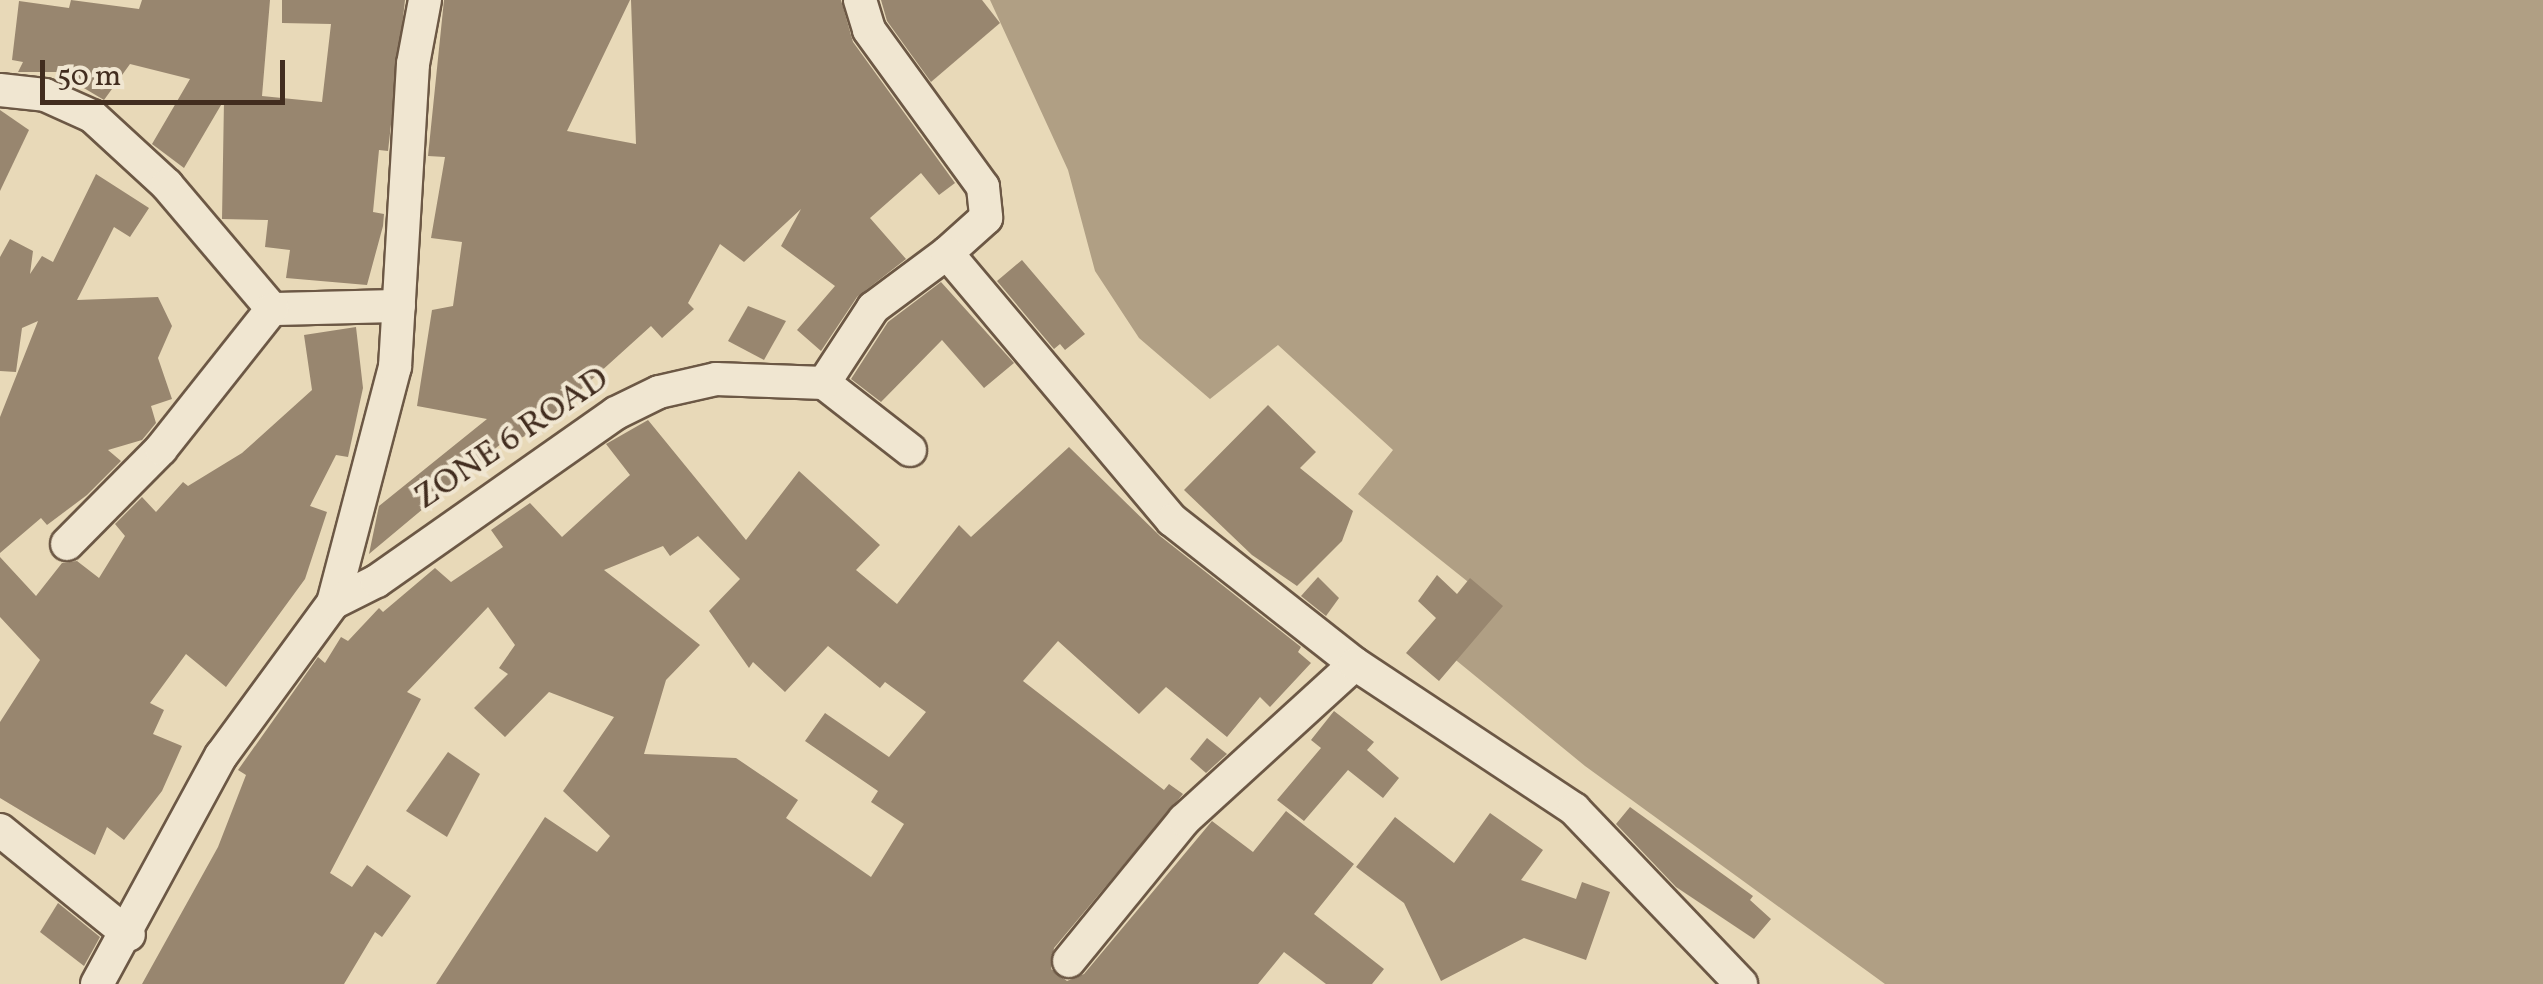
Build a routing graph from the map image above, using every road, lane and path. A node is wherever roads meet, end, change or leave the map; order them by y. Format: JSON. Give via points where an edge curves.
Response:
{"nodes":[{"id":1,"x":425,"y":0,"type":"edge"},
{"id":2,"x":860,"y":0,"type":"edge"},
{"id":3,"x":0,"y":90,"type":"edge"},
{"id":4,"x":948,"y":253,"type":"junction"},
{"id":5,"x":399,"y":306,"type":"junction"},
{"id":6,"x":272,"y":309,"type":"junction"},
{"id":7,"x":824,"y":383,"type":"junction"},
{"id":8,"x":910,"y":450,"type":"dead end"},
{"id":9,"x":67,"y":544,"type":"dead end"},
{"id":10,"x":333,"y":604,"type":"junction"},
{"id":11,"x":1355,"y":664,"type":"junction"},
{"id":12,"x":0,"y":830,"type":"edge"},
{"id":13,"x":129,"y":935,"type":"junction"},
{"id":14,"x":1069,"y":961,"type":"dead end"},
{"id":15,"x":97,"y":984,"type":"edge"},
{"id":16,"x":1740,"y":984,"type":"edge"}],
"edges":[{"from":1,"to":5,"type":"street","via":[[413,64]]},
{"from":2,"to":4,"type":"street","via":[[869,30],[983,187],[986,218]]},
{"from":3,"to":6,"type":"street","via":[[45,96],[92,116],[167,184]]},
{"from":4,"to":7,"type":"street","via":[[873,308]]},
{"from":4,"to":11,"type":"street","via":[[1172,520]]},
{"from":5,"to":6,"type":"street"},
{"from":5,"to":10,"type":"street","via":[[378,447]]},
{"from":6,"to":9,"type":"street","via":[[161,449]]},
{"from":7,"to":8,"type":"street"},
{"from":7,"to":10,"type":"street","name":"ZONE 6 ROAD","via":[[716,379],[658,392],[616,413],[377,581]]},
{"from":10,"to":13,"type":"street","name":"ZONE 6 ROAD","via":[[221,756]]},
{"from":11,"to":14,"type":"street","via":[[1184,820]]},
{"from":11,"to":16,"type":"street","via":[[1593,825],[1668,914]]},
{"from":12,"to":13,"type":"street"},
{"from":13,"to":15,"type":"street","name":"ZONE 6 ROAD"}]}
